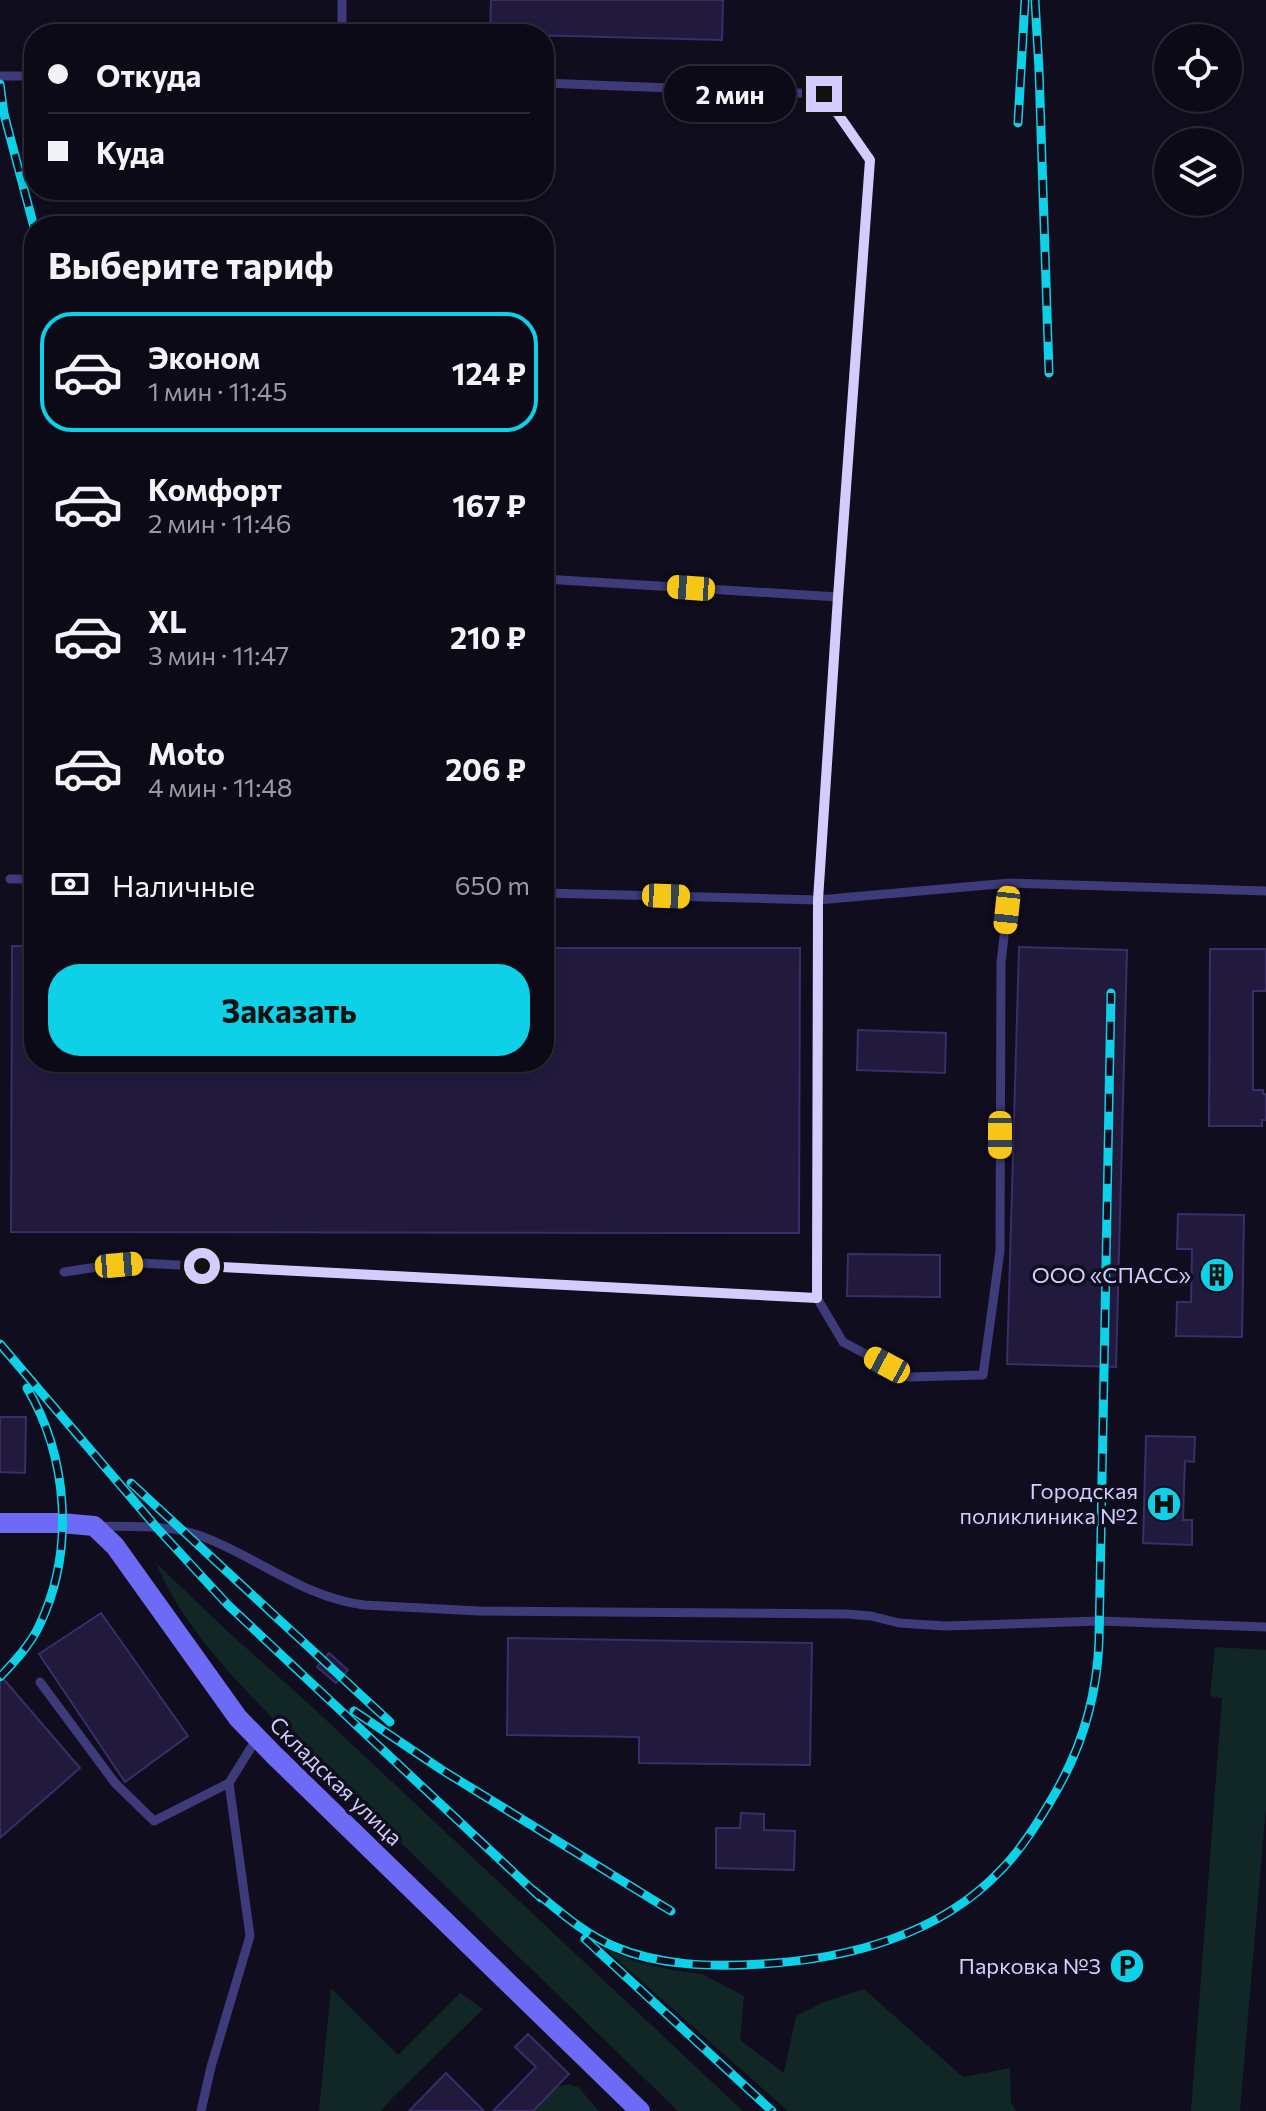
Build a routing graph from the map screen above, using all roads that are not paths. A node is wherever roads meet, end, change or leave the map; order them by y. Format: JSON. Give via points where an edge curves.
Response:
{"nodes":[{"id":1,"x":342,"y":0,"type":"edge"},
{"id":2,"x":342,"y":24,"type":"edge"},
{"id":3,"x":0,"y":76,"type":"edge"},
{"id":4,"x":24,"y":76,"type":"edge"},
{"id":5,"x":554,"y":83,"type":"edge"},
{"id":6,"x":554,"y":580,"type":"edge"},
{"id":7,"x":838,"y":597,"type":"junction"},
{"id":8,"x":10,"y":879,"type":"dead end"},
{"id":9,"x":24,"y":879,"type":"edge"},
{"id":10,"x":1010,"y":883,"type":"junction"},
{"id":11,"x":1266,"y":891,"type":"edge"},
{"id":12,"x":554,"y":893,"type":"edge"},
{"id":13,"x":818,"y":900,"type":"junction"},
{"id":14,"x":64,"y":1272,"type":"dead end"},
{"id":15,"x":817,"y":1298,"type":"junction"},
{"id":16,"x":0,"y":1523,"type":"edge"},
{"id":17,"x":94,"y":1526,"type":"junction"},
{"id":18,"x":1266,"y":1627,"type":"edge"},
{"id":19,"x":40,"y":1682,"type":"dead end"},
{"id":20,"x":257,"y":1738,"type":"junction"},
{"id":21,"x":229,"y":1783,"type":"junction"},
{"id":22,"x":201,"y":2111,"type":"edge"},
{"id":23,"x":640,"y":2111,"type":"edge"}],
"edges":[{"from":1,"to":2,"type":"lane"},
{"from":3,"to":4,"type":"lane"},
{"from":5,"to":7,"type":"lane","via":[[824,94],[870,160]]},
{"from":6,"to":7,"type":"lane"},
{"from":7,"to":13,"type":"lane"},
{"from":8,"to":9,"type":"lane"},
{"from":10,"to":11,"type":"lane"},
{"from":10,"to":13,"type":"lane"},
{"from":10,"to":15,"type":"lane","via":[[1001,963],[1000,1251],[983,1375],[909,1377],[843,1342]]},
{"from":12,"to":13,"type":"lane"},
{"from":13,"to":15,"type":"lane"},
{"from":14,"to":15,"type":"lane","via":[[156,1264]]},
{"from":16,"to":17,"type":"street"},
{"from":17,"to":18,"type":"lane","via":[[171,1529],[199,1536],[316,1593],[364,1605],[847,1614],[945,1626],[1099,1621]]},
{"from":17,"to":20,"type":"street","name":"Складская улица","via":[[115,1546]]},
{"from":19,"to":21,"type":"lane","via":[[115,1783],[154,1821]]},
{"from":20,"to":21,"type":"lane"},
{"from":20,"to":23,"type":"street","name":"Складская улица"},
{"from":21,"to":22,"type":"lane","via":[[250,1936]]}]}
